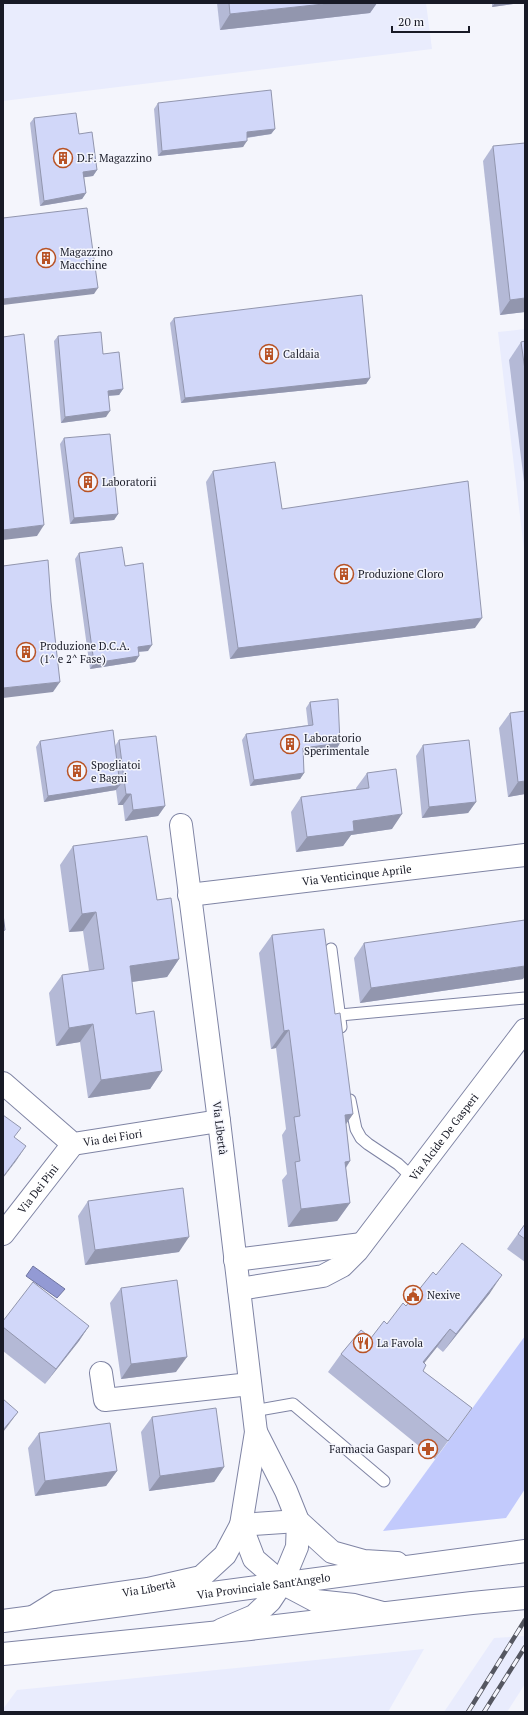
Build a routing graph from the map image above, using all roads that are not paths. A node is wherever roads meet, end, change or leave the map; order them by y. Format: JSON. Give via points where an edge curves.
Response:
{"nodes":[{"id":1,"x":181,"y":825,"type":"dead end"},
{"id":2,"x":525,"y":855,"type":"edge"},
{"id":3,"x":189,"y":895,"type":"junction"},
{"id":4,"x":331,"y":949,"type":"dead end"},
{"id":5,"x":525,"y":998,"type":"edge"},
{"id":6,"x":340,"y":1015,"type":"junction"},
{"id":7,"x":525,"y":1030,"type":"edge"},
{"id":8,"x":343,"y":1038,"type":"edge"},
{"id":9,"x":3,"y":1084,"type":"edge"},
{"id":10,"x":349,"y":1091,"type":"edge"},
{"id":11,"x":219,"y":1121,"type":"junction"},
{"id":12,"x":73,"y":1144,"type":"junction"},
{"id":13,"x":412,"y":1178,"type":"junction"},
{"id":14,"x":3,"y":1234,"type":"edge"},
{"id":15,"x":362,"y":1244,"type":"junction"},
{"id":16,"x":235,"y":1260,"type":"junction"},
{"id":17,"x":239,"y":1289,"type":"junction"},
{"id":18,"x":100,"y":1372,"type":"dead end"},
{"id":19,"x":250,"y":1384,"type":"junction"},
{"id":20,"x":253,"y":1411,"type":"junction"},
{"id":21,"x":256,"y":1432,"type":"junction"},
{"id":22,"x":384,"y":1481,"type":"dead end"},
{"id":23,"x":298,"y":1521,"type":"junction"},
{"id":24,"x":241,"y":1525,"type":"junction"},
{"id":25,"x":525,"y":1551,"type":"edge"},
{"id":26,"x":423,"y":1564,"type":"junction"},
{"id":27,"x":282,"y":1583,"type":"junction"},
{"id":28,"x":525,"y":1598,"type":"edge"},
{"id":29,"x":383,"y":1613,"type":"junction"},
{"id":30,"x":33,"y":1617,"type":"junction"},
{"id":31,"x":3,"y":1621,"type":"edge"},
{"id":32,"x":213,"y":1633,"type":"junction"},
{"id":33,"x":3,"y":1654,"type":"edge"}],
"edges":[{"from":1,"to":3,"type":"street","name":"Via Libertà"},
{"from":2,"to":3,"type":"street","name":"Via Venticinque Aprile"},
{"from":3,"to":11,"type":"street","name":"Via Libertà"},
{"from":4,"to":6,"type":"lane"},
{"from":5,"to":6,"type":"lane"},
{"from":6,"to":8,"type":"lane"},
{"from":7,"to":13,"type":"street","name":"Via Alcide De Gasperi"},
{"from":9,"to":12,"type":"street","name":"Via dei Fiori"},
{"from":10,"to":13,"type":"lane","via":[[355,1124],[361,1138],[398,1164]]},
{"from":11,"to":12,"type":"street","name":"Via dei Fiori"},
{"from":11,"to":16,"type":"street","name":"Via Libertà"},
{"from":12,"to":14,"type":"street","name":"Via Dei Pini"},
{"from":13,"to":15,"type":"street","name":"Via Alcide De Gasperi"},
{"from":15,"to":16,"type":"street"},
{"from":15,"to":17,"type":"street","name":"Via Alcide De Gasperi","via":[[342,1266],[323,1276]]},
{"from":16,"to":17,"type":"street","name":"Via Libertà"},
{"from":17,"to":19,"type":"street","name":"Via Libertà"},
{"from":18,"to":19,"type":"street","via":[[105,1400]]},
{"from":19,"to":20,"type":"street","name":"Via Libertà"},
{"from":20,"to":21,"type":"street","name":"Via Libertà"},
{"from":20,"to":22,"type":"lane","via":[[293,1404]]},
{"from":21,"to":23,"type":"street","name":"Via Libertà"},
{"from":21,"to":24,"type":"street","name":"Via Libertà"},
{"from":23,"to":24,"type":"street"},
{"from":23,"to":26,"type":"street","name":"Via Libertà","via":[[332,1552],[364,1561]]},
{"from":23,"to":27,"type":"street","name":"Via Libertà","via":[[297,1547]]},
{"from":24,"to":27,"type":"street","via":[[254,1559]]},
{"from":24,"to":30,"type":"street","name":"Via Libertà","via":[[225,1555],[201,1577],[148,1589],[57,1602]]},
{"from":25,"to":26,"type":"street","name":"Via Provinciale Sant'Angelo"},
{"from":26,"to":27,"type":"street","name":"Via Provinciale Sant'Angelo"},
{"from":27,"to":29,"type":"street","via":[[316,1601],[354,1605]]},
{"from":27,"to":30,"type":"street","name":"Via Provinciale Sant'Angelo"},
{"from":27,"to":32,"type":"street","name":"Via Libertà","via":[[270,1601],[254,1616]]},
{"from":28,"to":29,"type":"street"},
{"from":29,"to":32,"type":"street"},
{"from":30,"to":31,"type":"street","name":"Via Provinciale Sant'Angelo"},
{"from":32,"to":33,"type":"street"}]}
